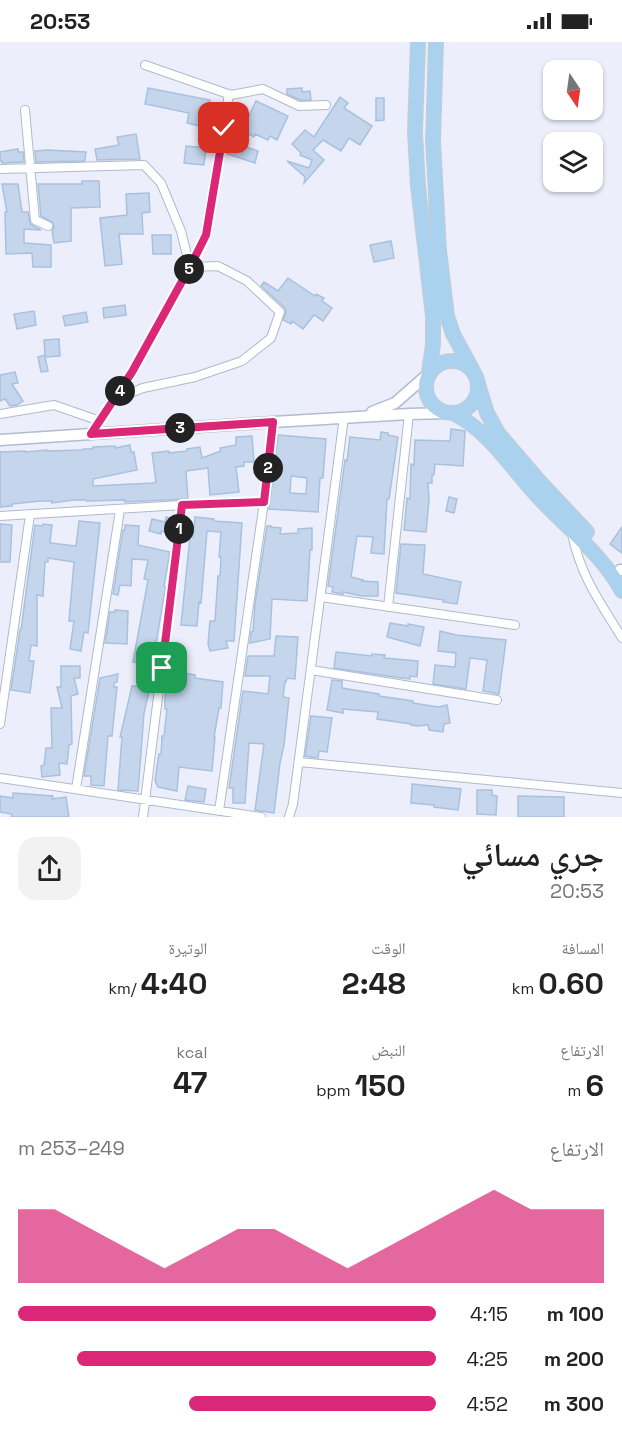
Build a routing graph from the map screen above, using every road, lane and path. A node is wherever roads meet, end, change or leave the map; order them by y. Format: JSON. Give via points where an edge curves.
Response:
{"nodes":[{"id":1,"x":418,"y":42,"type":"edge"},
{"id":2,"x":436,"y":42,"type":"edge"},
{"id":3,"x":145,"y":65,"type":"dead end"},
{"id":4,"x":229,"y":94,"type":"junction"},
{"id":5,"x":326,"y":105,"type":"dead end"},
{"id":6,"x":25,"y":110,"type":"dead end"},
{"id":7,"x":30,"y":168,"type":"junction"},
{"id":8,"x":0,"y":169,"type":"edge"},
{"id":9,"x":48,"y":226,"type":"dead end"},
{"id":10,"x":190,"y":267,"type":"junction"},
{"id":11,"x":472,"y":369,"type":"junction"},
{"id":12,"x":428,"y":374,"type":"junction"},
{"id":13,"x":478,"y":384,"type":"junction"},
{"id":14,"x":115,"y":399,"type":"junction"},
{"id":15,"x":451,"y":413,"type":"junction"},
{"id":16,"x":0,"y":414,"type":"edge"},
{"id":17,"x":409,"y":414,"type":"junction"},
{"id":18,"x":344,"y":417,"type":"junction"},
{"id":19,"x":358,"y":417,"type":"junction"},
{"id":20,"x":100,"y":421,"type":"junction"},
{"id":21,"x":273,"y":422,"type":"junction"},
{"id":22,"x":91,"y":434,"type":"junction"},
{"id":23,"x":0,"y":440,"type":"edge"},
{"id":24,"x":264,"y":502,"type":"junction"},
{"id":25,"x":182,"y":505,"type":"junction"},
{"id":26,"x":120,"y":510,"type":"junction"},
{"id":27,"x":30,"y":515,"type":"junction"},
{"id":28,"x":0,"y":516,"type":"edge"},
{"id":29,"x":572,"y":530,"type":"junction"},
{"id":30,"x":621,"y":571,"type":"edge"},
{"id":31,"x":622,"y":591,"type":"edge"},
{"id":32,"x":321,"y":597,"type":"junction"},
{"id":33,"x":388,"y":607,"type":"junction"},
{"id":34,"x":515,"y":625,"type":"dead end"},
{"id":35,"x":622,"y":638,"type":"edge"},
{"id":36,"x":311,"y":670,"type":"junction"},
{"id":37,"x":497,"y":700,"type":"dead end"},
{"id":38,"x":0,"y":724,"type":"edge"},
{"id":39,"x":299,"y":762,"type":"junction"},
{"id":40,"x":0,"y":778,"type":"edge"},
{"id":41,"x":76,"y":789,"type":"junction"},
{"id":42,"x":622,"y":793,"type":"edge"},
{"id":43,"x":145,"y":800,"type":"junction"},
{"id":44,"x":219,"y":811,"type":"junction"},
{"id":45,"x":143,"y":817,"type":"edge"},
{"id":46,"x":261,"y":817,"type":"edge"},
{"id":47,"x":289,"y":817,"type":"edge"}],
"edges":[{"from":1,"to":12,"type":"highway","via":[[418,186],[433,316]]},
{"from":2,"to":11,"type":"highway","via":[[433,141],[439,249],[447,316]]},
{"from":3,"to":4,"type":"street"},
{"from":4,"to":5,"type":"street","via":[[263,89],[299,106]]},
{"from":4,"to":10,"type":"street","via":[[206,235]]},
{"from":6,"to":7,"type":"street"},
{"from":7,"to":8,"type":"street"},
{"from":7,"to":9,"type":"street","via":[[34,220]]},
{"from":7,"to":10,"type":"street","via":[[144,165],[161,183],[181,231]]},
{"from":10,"to":14,"type":"street"},
{"from":10,"to":14,"type":"street","via":[[218,266],[247,281],[280,312],[271,338],[242,362]]},
{"from":11,"to":12,"type":"highway","via":[[450,360]]},
{"from":11,"to":13,"type":"highway"},
{"from":12,"to":15,"type":"highway","via":[[425,384],[429,400],[441,411]]},
{"from":12,"to":19,"type":"street","via":[[395,403]]},
{"from":13,"to":15,"type":"highway","via":[[472,404]]},
{"from":13,"to":30,"type":"highway","via":[[498,433]]},
{"from":14,"to":20,"type":"street"},
{"from":15,"to":17,"type":"street"},
{"from":15,"to":29,"type":"highway","via":[[482,432]]},
{"from":16,"to":20,"type":"street","via":[[54,405]]},
{"from":17,"to":19,"type":"street"},
{"from":17,"to":33,"type":"street"},
{"from":18,"to":19,"type":"street"},
{"from":18,"to":21,"type":"street"},
{"from":18,"to":32,"type":"street"},
{"from":20,"to":22,"type":"street"},
{"from":21,"to":22,"type":"street"},
{"from":21,"to":24,"type":"street"},
{"from":22,"to":23,"type":"street"},
{"from":24,"to":25,"type":"street"},
{"from":24,"to":44,"type":"street"},
{"from":25,"to":26,"type":"street"},
{"from":25,"to":43,"type":"street"},
{"from":26,"to":27,"type":"street"},
{"from":26,"to":41,"type":"street"},
{"from":27,"to":28,"type":"street"},
{"from":27,"to":38,"type":"street"},
{"from":29,"to":31,"type":"highway","via":[[603,562]]},
{"from":29,"to":35,"type":"street","via":[[584,574]]},
{"from":32,"to":33,"type":"street"},
{"from":32,"to":36,"type":"street"},
{"from":33,"to":34,"type":"street"},
{"from":36,"to":37,"type":"street"},
{"from":36,"to":39,"type":"street"},
{"from":39,"to":42,"type":"street"},
{"from":39,"to":47,"type":"street"},
{"from":40,"to":41,"type":"street"},
{"from":41,"to":43,"type":"street"},
{"from":43,"to":44,"type":"street"},
{"from":43,"to":45,"type":"street"},
{"from":44,"to":46,"type":"street"}]}
